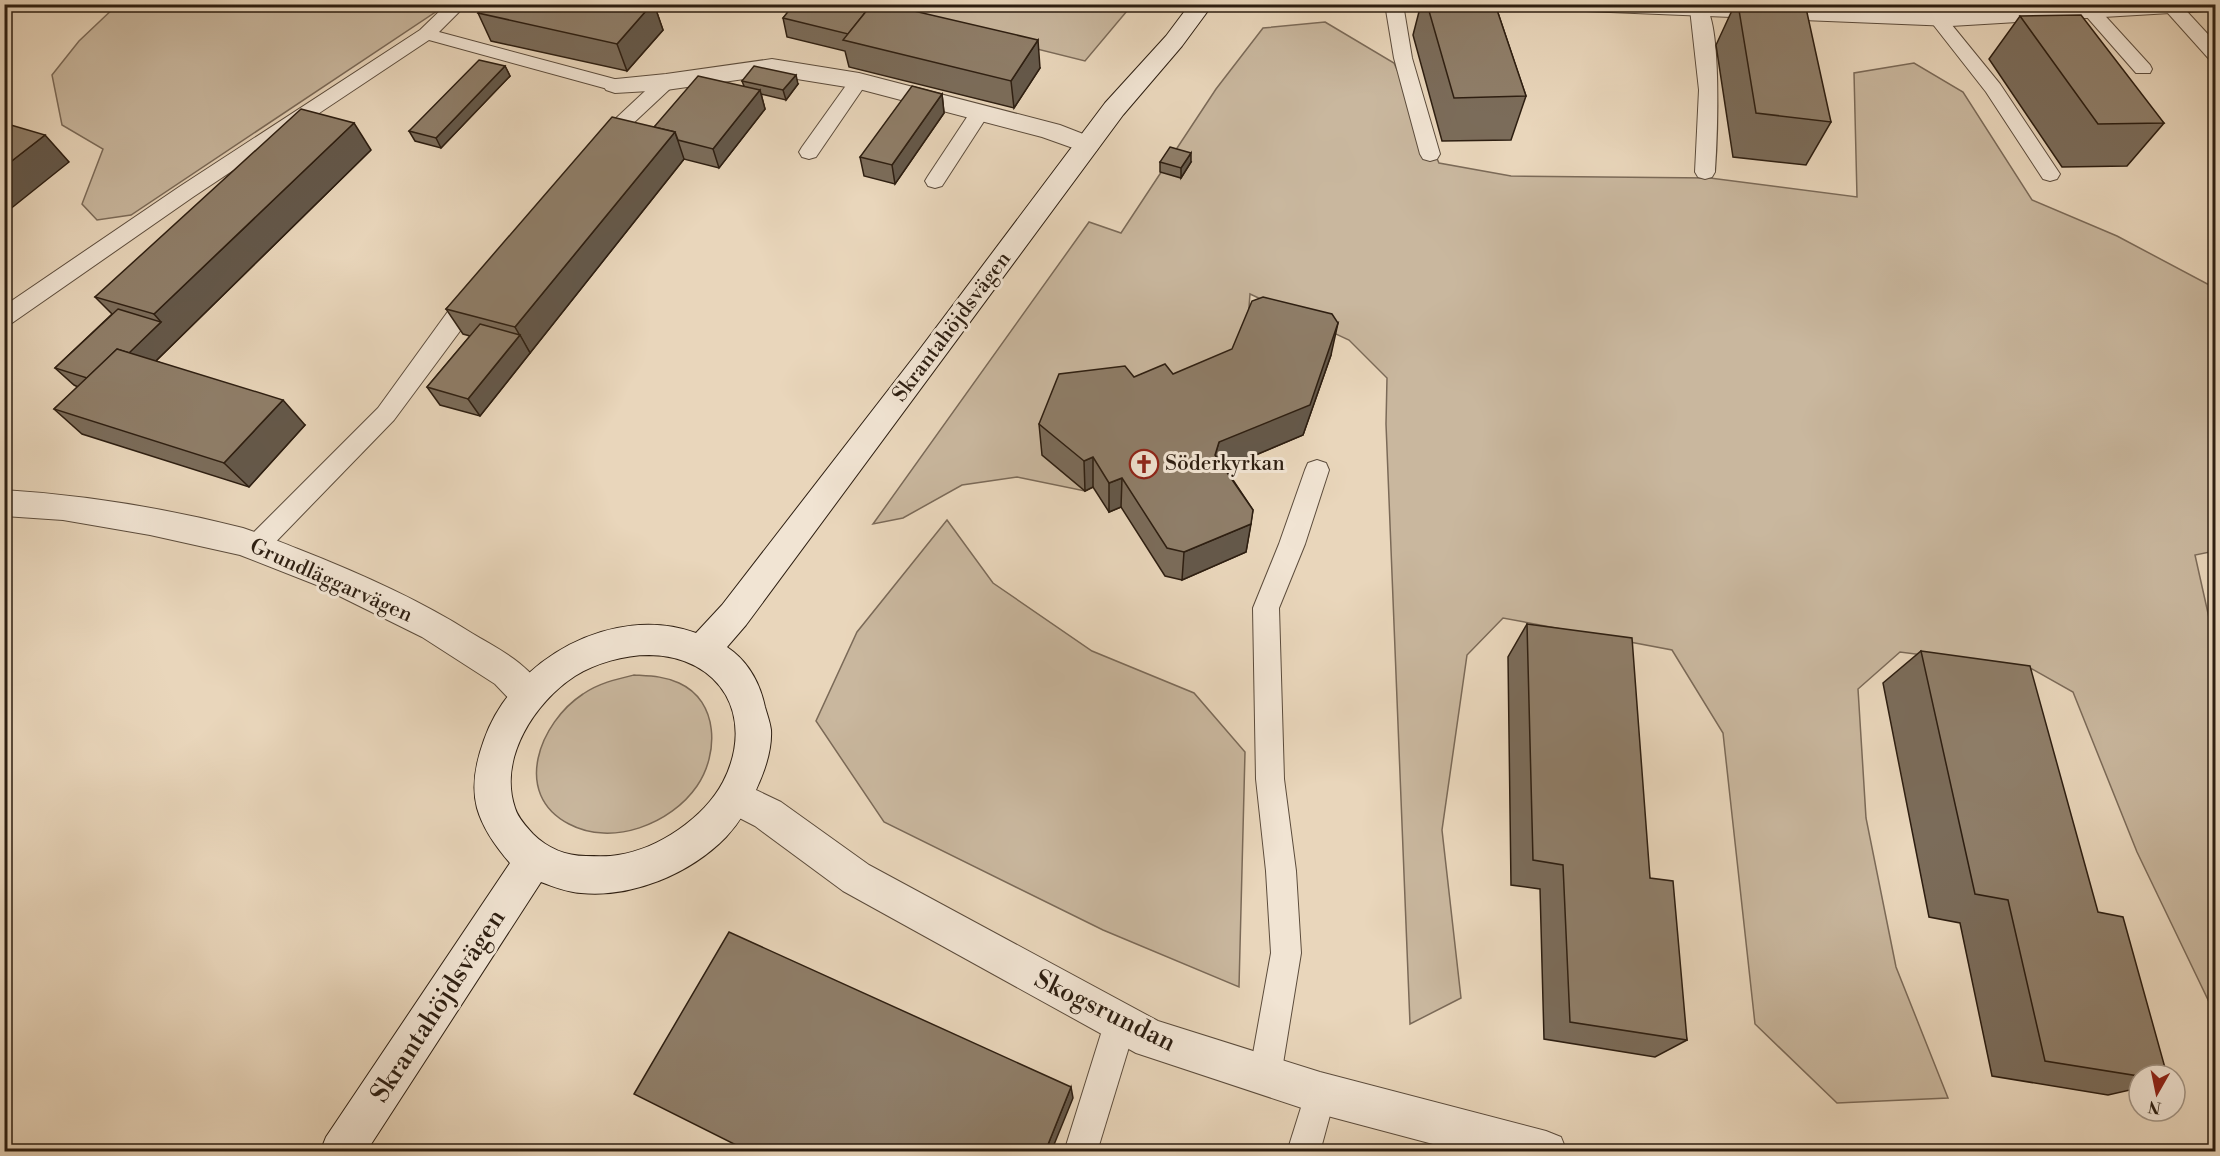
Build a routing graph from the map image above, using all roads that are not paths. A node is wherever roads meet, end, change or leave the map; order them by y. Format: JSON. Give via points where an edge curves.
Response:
{"nodes":[{"id":1,"x":458,"y":4,"type":"edge"},
{"id":2,"x":1202,"y":4,"type":"edge"},
{"id":3,"x":1394,"y":4,"type":"edge"},
{"id":4,"x":1586,"y":4,"type":"edge"},
{"id":5,"x":2204,"y":4,"type":"edge"},
{"id":6,"x":2172,"y":7,"type":"junction"},
{"id":7,"x":1699,"y":9,"type":"junction"},
{"id":8,"x":1968,"y":11,"type":"edge"},
{"id":9,"x":2092,"y":12,"type":"junction"},
{"id":10,"x":1937,"y":18,"type":"junction"},
{"id":11,"x":426,"y":34,"type":"junction"},
{"id":12,"x":2216,"y":55,"type":"edge"},
{"id":13,"x":2143,"y":69,"type":"dead end"},
{"id":14,"x":859,"y":81,"type":"junction"},
{"id":15,"x":666,"y":82,"type":"junction"},
{"id":16,"x":615,"y":85,"type":"joint"},
{"id":17,"x":980,"y":112,"type":"junction"},
{"id":18,"x":1087,"y":145,"type":"junction"},
{"id":19,"x":809,"y":152,"type":"dead end"},
{"id":20,"x":1430,"y":154,"type":"dead end"},
{"id":21,"x":589,"y":161,"type":"edge"},
{"id":22,"x":1705,"y":172,"type":"dead end"},
{"id":23,"x":2050,"y":174,"type":"dead end"},
{"id":24,"x":935,"y":181,"type":"dead end"},
{"id":25,"x":488,"y":279,"type":"edge"},
{"id":26,"x":4,"y":317,"type":"edge"},
{"id":27,"x":1317,"y":470,"type":"dead end"},
{"id":28,"x":4,"y":503,"type":"edge"},
{"id":29,"x":255,"y":547,"type":"junction"},
{"id":30,"x":702,"y":651,"type":"junction"},
{"id":31,"x":528,"y":695,"type":"junction"},
{"id":32,"x":735,"y":797,"type":"junction"},
{"id":33,"x":534,"y":859,"type":"junction"},
{"id":34,"x":1120,"y":1024,"type":"junction"},
{"id":35,"x":1265,"y":1076,"type":"junction"},
{"id":36,"x":1320,"y":1093,"type":"junction"},
{"id":37,"x":341,"y":1152,"type":"edge"},
{"id":38,"x":1080,"y":1152,"type":"edge"},
{"id":39,"x":1303,"y":1152,"type":"edge"},
{"id":40,"x":1546,"y":1152,"type":"edge"}],
"edges":[{"from":1,"to":11,"type":"lane"},
{"from":2,"to":18,"type":"street","name":"Skrantahöjdsvägen"},
{"from":3,"to":20,"type":"lane","via":[[1403,58]]},
{"from":4,"to":7,"type":"street"},
{"from":5,"to":6,"type":"street"},
{"from":6,"to":9,"type":"street"},
{"from":6,"to":12,"type":"lane"},
{"from":7,"to":10,"type":"street"},
{"from":7,"to":22,"type":"lane","via":[[1709,80],[1710,128]]},
{"from":8,"to":9,"type":"street"},
{"from":8,"to":10,"type":"street"},
{"from":9,"to":13,"type":"lane"},
{"from":10,"to":23,"type":"lane","via":[[1993,88]]},
{"from":11,"to":16,"type":"lane"},
{"from":11,"to":26,"type":"lane"},
{"from":14,"to":15,"type":"street","via":[[772,67]]},
{"from":14,"to":17,"type":"street"},
{"from":14,"to":19,"type":"lane"},
{"from":15,"to":16,"type":"street"},
{"from":15,"to":21,"type":"lane"},
{"from":17,"to":18,"type":"street"},
{"from":17,"to":24,"type":"lane"},
{"from":18,"to":30,"type":"street","name":"Skrantahöjdsvägen","via":[[735,615]]},
{"from":25,"to":29,"type":"lane","via":[[386,414]]},
{"from":27,"to":35,"type":"lane","via":[[1266,608],[1270,779],[1287,953]]},
{"from":28,"to":29,"type":"street","name":"Grundläggarvägen","via":[[63,507],[150,522]]},
{"from":29,"to":31,"type":"street","name":"Grundläggarvägen","via":[[331,576],[434,627],[507,673]]},
{"from":30,"to":31,"type":"street","via":[[675,642],[645,639],[613,644],[582,655]]},
{"from":30,"to":32,"type":"street","via":[[725,665],[752,710],[754,738],[748,768]]},
{"from":31,"to":33,"type":"street","via":[[498,745],[492,771],[493,797],[500,822],[514,843]]},
{"from":32,"to":33,"type":"street","via":[[695,841],[642,868],[584,876],[557,870]]},
{"from":32,"to":34,"type":"street","name":"Skogsrundan","via":[[768,814],[856,878]]},
{"from":33,"to":37,"type":"street","name":"Skrantahöjdsvägen"},
{"from":34,"to":35,"type":"street","name":"Skogsrundan","via":[[1150,1039]]},
{"from":34,"to":38,"type":"lane"},
{"from":35,"to":36,"type":"street","name":"Skogsrundan"},
{"from":36,"to":39,"type":"lane"},
{"from":36,"to":40,"type":"street","name":"Skogsrundan"}]}
